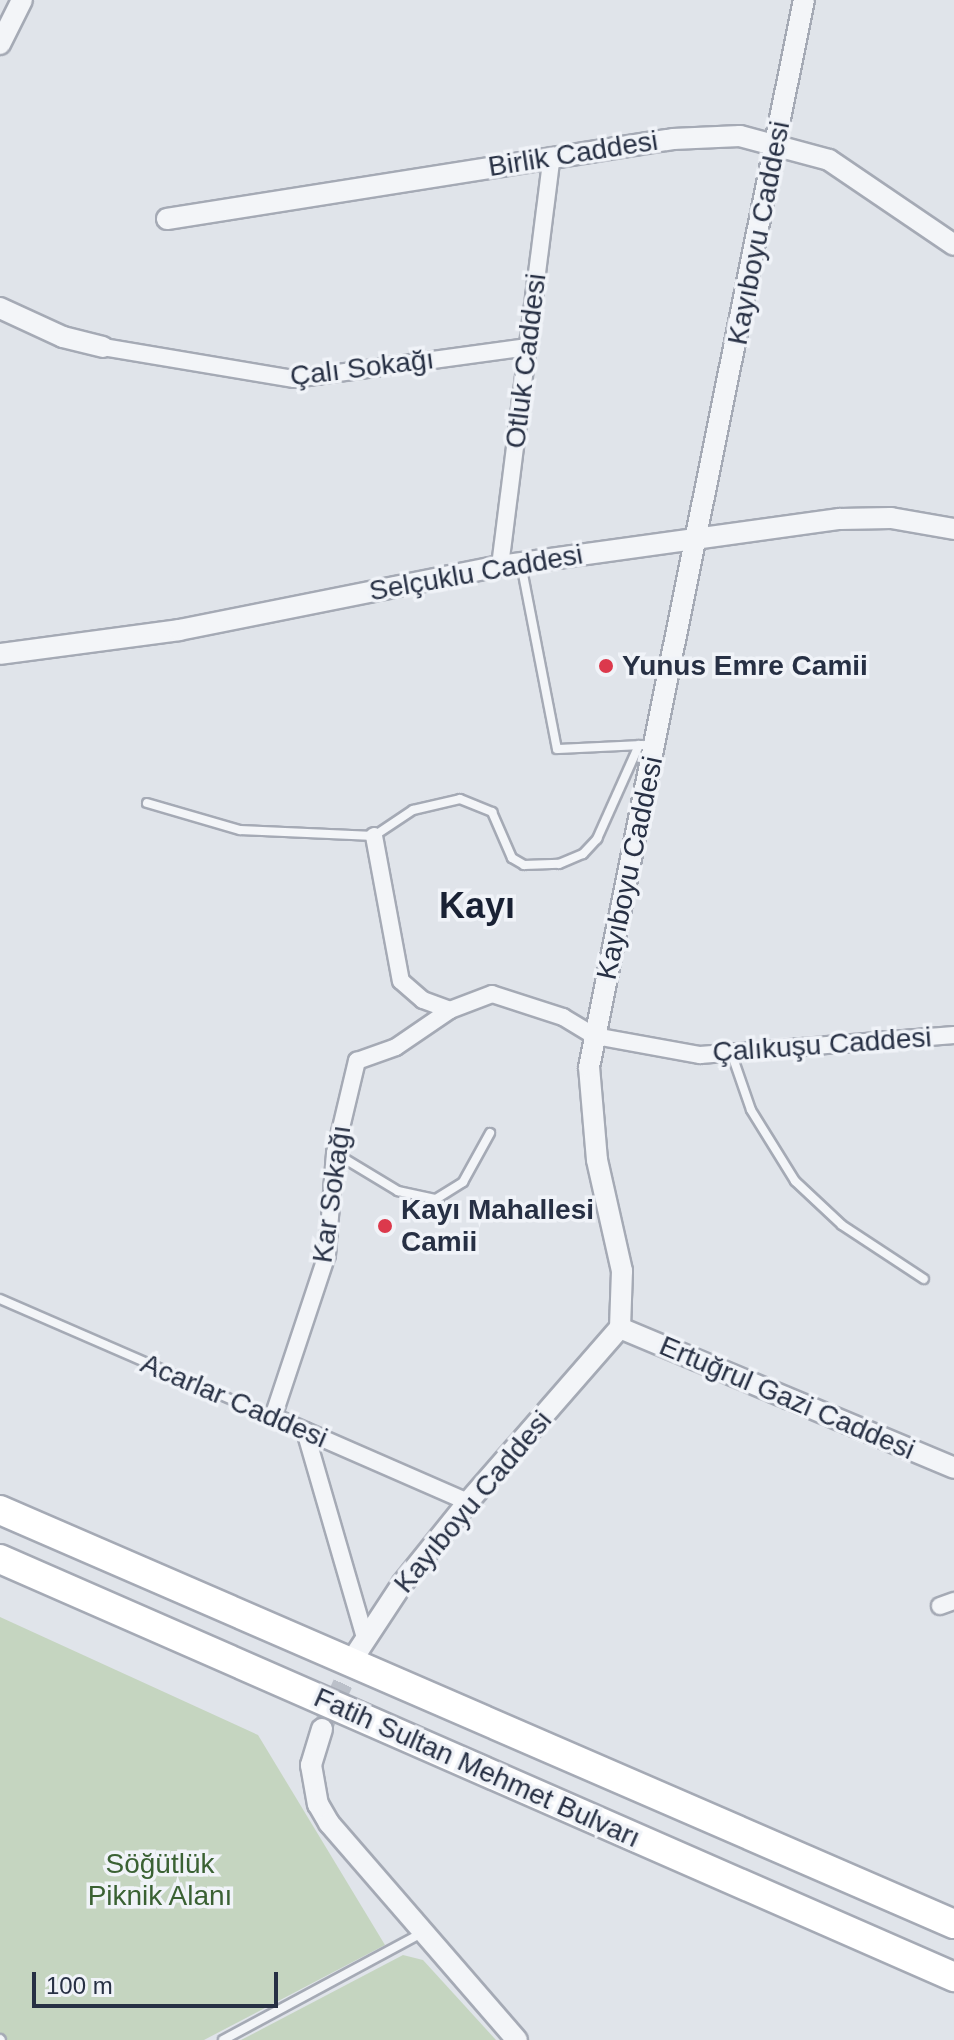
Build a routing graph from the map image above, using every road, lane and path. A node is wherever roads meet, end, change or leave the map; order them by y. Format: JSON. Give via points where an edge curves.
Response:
{"nodes":[{"id":1,"x":22,"y":0,"type":"edge"},
{"id":2,"x":804,"y":0,"type":"edge"},
{"id":3,"x":0,"y":44,"type":"edge"},
{"id":4,"x":777,"y":143,"type":"junction"},
{"id":5,"x":552,"y":156,"type":"junction"},
{"id":6,"x":167,"y":219,"type":"dead end"},
{"id":7,"x":954,"y":245,"type":"edge"},
{"id":8,"x":0,"y":308,"type":"edge"},
{"id":9,"x":103,"y":347,"type":"joint"},
{"id":10,"x":528,"y":347,"type":"junction"},
{"id":11,"x":954,"y":529,"type":"edge"},
{"id":12,"x":699,"y":538,"type":"junction"},
{"id":13,"x":521,"y":563,"type":"junction"},
{"id":14,"x":500,"y":566,"type":"junction"},
{"id":15,"x":0,"y":654,"type":"edge"},
{"id":16,"x":647,"y":745,"type":"junction"},
{"id":17,"x":147,"y":803,"type":"dead end"},
{"id":18,"x":374,"y":836,"type":"junction"},
{"id":19,"x":450,"y":1010,"type":"junction"},
{"id":20,"x":954,"y":1035,"type":"edge"},
{"id":21,"x":595,"y":1036,"type":"junction"},
{"id":22,"x":732,"y":1055,"type":"junction"},
{"id":23,"x":357,"y":1061,"type":"joint"},
{"id":24,"x":490,"y":1133,"type":"dead end"},
{"id":25,"x":335,"y":1153,"type":"junction"},
{"id":26,"x":924,"y":1279,"type":"dead end"},
{"id":27,"x":0,"y":1299,"type":"edge"},
{"id":28,"x":620,"y":1328,"type":"junction"},
{"id":29,"x":273,"y":1417,"type":"junction"},
{"id":30,"x":305,"y":1431,"type":"junction"},
{"id":31,"x":954,"y":1468,"type":"edge"},
{"id":32,"x":468,"y":1502,"type":"junction"},
{"id":33,"x":0,"y":1510,"type":"edge"},
{"id":34,"x":0,"y":1559,"type":"edge"},
{"id":35,"x":362,"y":1645,"type":"joint"},
{"id":36,"x":322,"y":1729,"type":"tunnel mouth"},
{"id":37,"x":954,"y":1924,"type":"edge"},
{"id":38,"x":422,"y":1933,"type":"junction"},
{"id":39,"x":954,"y":1977,"type":"edge"},
{"id":40,"x":223,"y":2040,"type":"edge"},
{"id":41,"x":517,"y":2040,"type":"edge"}],
"edges":[{"from":1,"to":3,"type":"street"},
{"from":2,"to":4,"type":"street","name":"Kayıboyu Caddesi"},
{"from":4,"to":5,"type":"street","name":"Birlik Caddesi","via":[[707,136]]},
{"from":4,"to":7,"type":"street","name":"Birlik Caddesi","via":[[851,172]]},
{"from":4,"to":12,"type":"street","name":"Kayıboyu Caddesi"},
{"from":5,"to":6,"type":"street","name":"Birlik Caddesi"},
{"from":5,"to":10,"type":"street","name":"Otluk Caddesi"},
{"from":8,"to":9,"type":"street","via":[[63,337]]},
{"from":9,"to":10,"type":"street","name":"Çalı Sokağı","via":[[294,379]]},
{"from":10,"to":14,"type":"street","name":"Otluk Caddesi"},
{"from":11,"to":12,"type":"street","name":"Selçuklu Caddesi","via":[[891,518],[840,519]]},
{"from":12,"to":13,"type":"street","name":"Selçuklu Caddesi"},
{"from":12,"to":16,"type":"street","name":"Kayıboyu Caddesi"},
{"from":13,"to":14,"type":"street","name":"Selçuklu Caddesi"},
{"from":13,"to":16,"type":"lane","via":[[557,749]]},
{"from":14,"to":15,"type":"street","name":"Selçuklu Caddesi","via":[[179,630]]},
{"from":16,"to":18,"type":"lane","via":[[597,839],[583,854],[559,864],[524,865],[512,858],[492,812],[460,799],[402,815]]},
{"from":16,"to":21,"type":"street","name":"Kayıboyu Caddesi"},
{"from":17,"to":18,"type":"lane","via":[[240,830]]},
{"from":18,"to":19,"type":"street","via":[[401,981],[423,1000]]},
{"from":19,"to":21,"type":"street","name":"Çalıkuşu Caddesi","via":[[492,994],[508,996]]},
{"from":19,"to":23,"type":"street","name":"Çalıkuşu Caddesi","via":[[412,1039]]},
{"from":20,"to":22,"type":"street","name":"Çalıkuşu Caddesi"},
{"from":21,"to":22,"type":"street","name":"Çalıkuşu Caddesi","via":[[667,1051]]},
{"from":21,"to":28,"type":"street","name":"Kayıboyu Caddesi","via":[[589,1108],[622,1271]]},
{"from":22,"to":26,"type":"lane","via":[[751,1110],[795,1181],[842,1225]]},
{"from":23,"to":25,"type":"street","name":"Kar Sokağı"},
{"from":24,"to":25,"type":"lane","via":[[463,1182],[436,1199],[398,1191]]},
{"from":25,"to":29,"type":"street","name":"Kar Sokağı","via":[[327,1255]]},
{"from":27,"to":29,"type":"lane","name":"Acarlar Caddesi"},
{"from":28,"to":31,"type":"street","name":"Ertuğrul Gazi Caddesi"},
{"from":28,"to":32,"type":"street","name":"Kayıboyu Caddesi"},
{"from":29,"to":30,"type":"street","name":"Acarlar Caddesi"},
{"from":30,"to":32,"type":"street","name":"Acarlar Caddesi"},
{"from":30,"to":35,"type":"street"},
{"from":32,"to":35,"type":"street","name":"Kayıboyu Caddesi"},
{"from":33,"to":37,"type":"highway","name":"Fatih Sultan Mehmet Bulvarı"},
{"from":34,"to":39,"type":"highway","name":"Fatih Sultan Mehmet Bulvarı"},
{"from":36,"to":38,"type":"street","via":[[311,1765],[318,1804],[343,1843]]},
{"from":38,"to":40,"type":"lane"},
{"from":38,"to":41,"type":"street"}]}
